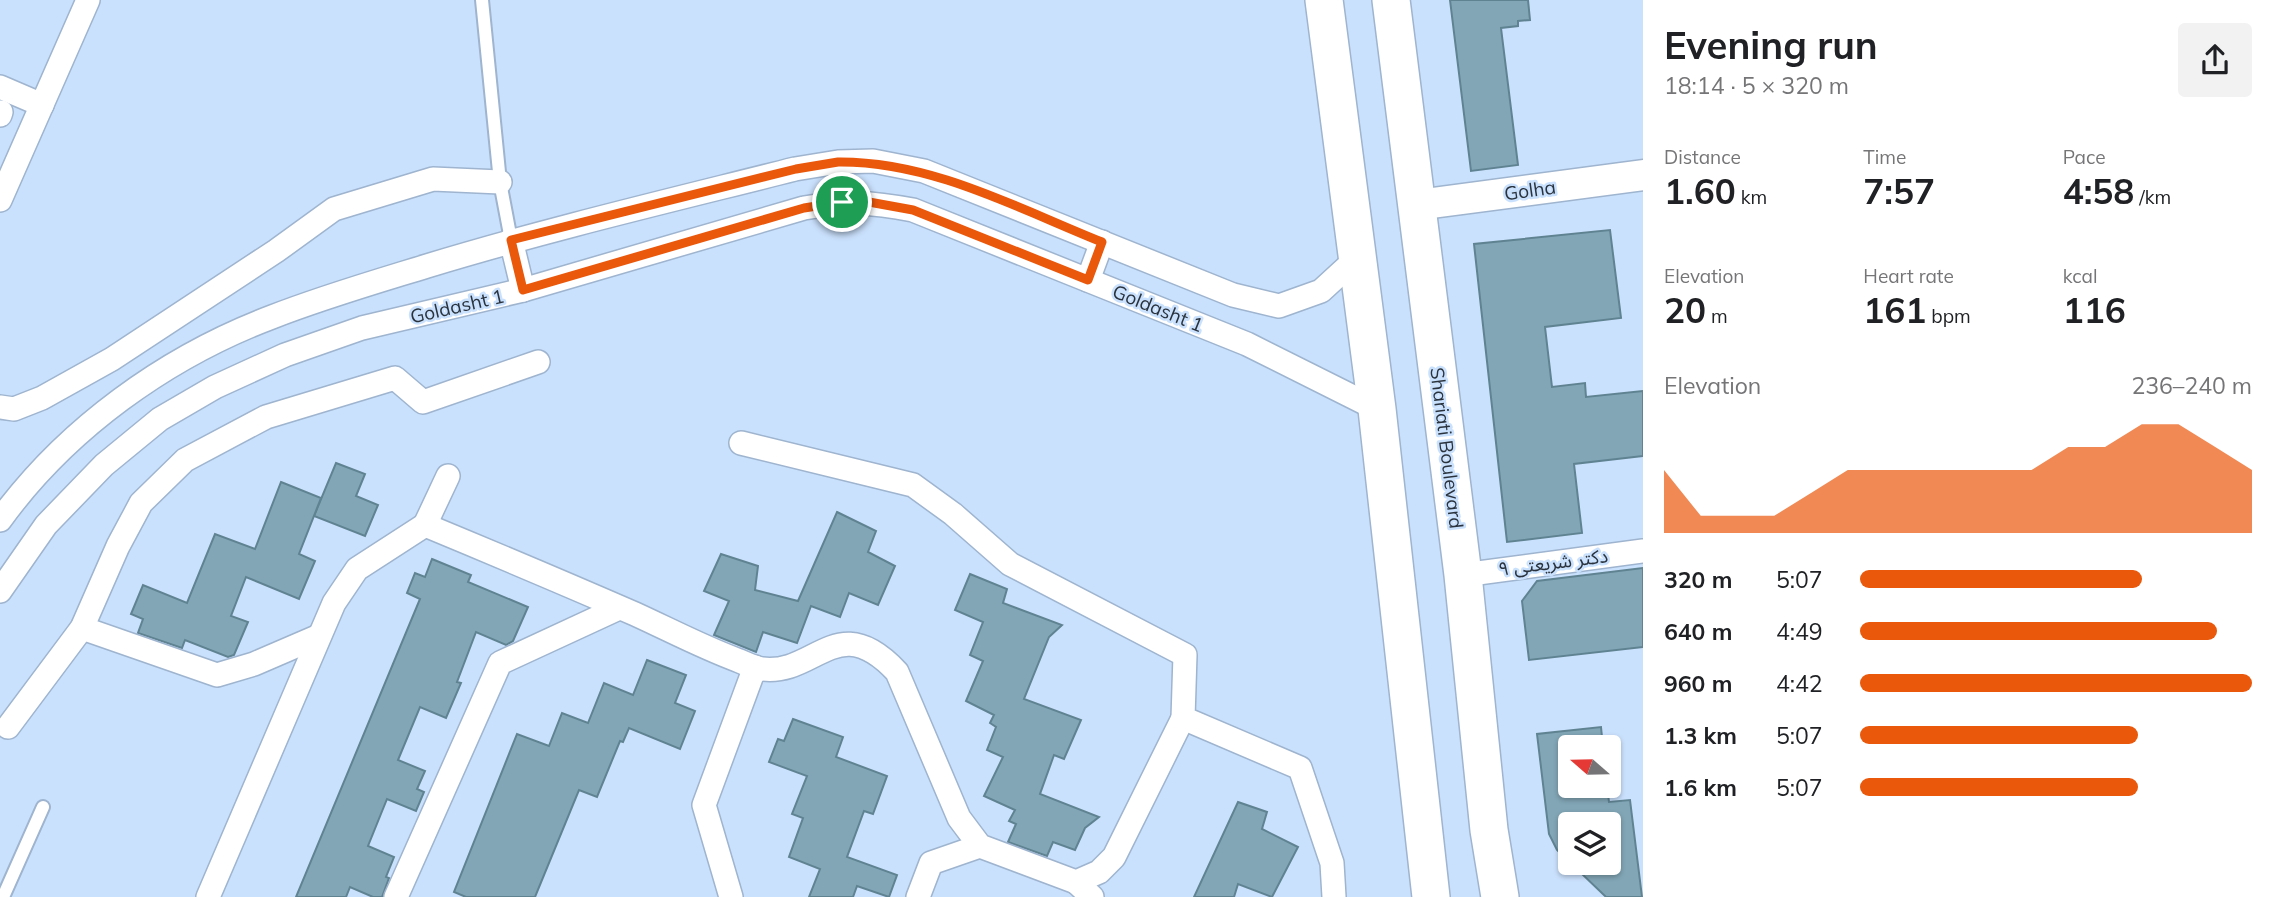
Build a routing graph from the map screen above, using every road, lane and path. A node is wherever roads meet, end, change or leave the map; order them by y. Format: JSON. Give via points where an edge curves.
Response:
{"nodes":[{"id":1,"x":88,"y":0,"type":"edge"},
{"id":2,"x":482,"y":0,"type":"edge"},
{"id":3,"x":1324,"y":0,"type":"edge"},
{"id":4,"x":1391,"y":0,"type":"edge"},
{"id":5,"x":0,"y":87,"type":"edge"},
{"id":6,"x":42,"y":105,"type":"junction"},
{"id":7,"x":1643,"y":175,"type":"edge"},
{"id":8,"x":500,"y":182,"type":"junction"},
{"id":9,"x":0,"y":200,"type":"edge"},
{"id":10,"x":1417,"y":205,"type":"junction"},
{"id":11,"x":511,"y":240,"type":"junction"},
{"id":12,"x":1102,"y":242,"type":"junction"},
{"id":13,"x":1357,"y":258,"type":"junction"},
{"id":14,"x":1088,"y":280,"type":"junction"},
{"id":15,"x":523,"y":290,"type":"junction"},
{"id":16,"x":538,"y":362,"type":"dead end"},
{"id":17,"x":0,"y":407,"type":"edge"},
{"id":18,"x":1377,"y":409,"type":"junction"},
{"id":19,"x":741,"y":443,"type":"dead end"},
{"id":20,"x":448,"y":475,"type":"dead end"},
{"id":21,"x":0,"y":520,"type":"edge"},
{"id":22,"x":425,"y":524,"type":"junction"},
{"id":23,"x":1643,"y":551,"type":"edge"},
{"id":24,"x":1463,"y":575,"type":"junction"},
{"id":25,"x":0,"y":591,"type":"edge"},
{"id":26,"x":619,"y":608,"type":"junction"},
{"id":27,"x":82,"y":628,"type":"junction"},
{"id":28,"x":319,"y":636,"type":"junction"},
{"id":29,"x":755,"y":667,"type":"junction"},
{"id":30,"x":1183,"y":718,"type":"junction"},
{"id":31,"x":8,"y":727,"type":"dead end"},
{"id":32,"x":43,"y":807,"type":"dead end"},
{"id":33,"x":980,"y":845,"type":"junction"},
{"id":34,"x":1084,"y":890,"type":"edge"},
{"id":35,"x":3,"y":897,"type":"edge"},
{"id":36,"x":208,"y":897,"type":"edge"},
{"id":37,"x":396,"y":897,"type":"edge"},
{"id":38,"x":731,"y":897,"type":"edge"},
{"id":39,"x":918,"y":897,"type":"edge"},
{"id":40,"x":1334,"y":897,"type":"edge"},
{"id":41,"x":1431,"y":897,"type":"edge"},
{"id":42,"x":1500,"y":897,"type":"edge"}],
"edges":[{"from":1,"to":6,"type":"street"},
{"from":2,"to":8,"type":"lane"},
{"from":3,"to":13,"type":"main road"},
{"from":4,"to":10,"type":"main road","name":"Shariati Boulevard"},
{"from":5,"to":6,"type":"street"},
{"from":6,"to":9,"type":"street"},
{"from":7,"to":10,"type":"street","name":"Golha"},
{"from":8,"to":11,"type":"lane"},
{"from":8,"to":17,"type":"street","via":[[433,179],[334,209],[112,359],[14,410]]},
{"from":10,"to":24,"type":"main road","name":"Shariati Boulevard"},
{"from":11,"to":12,"type":"street","name":"Goldasht 1","via":[[796,169],[873,162],[924,171]]},
{"from":11,"to":15,"type":"street"},
{"from":11,"to":21,"type":"street","name":"Goldasht 1","via":[[270,317],[197,351],[137,386],[77,436]]},
{"from":12,"to":13,"type":"street","name":"Goldasht 1","via":[[1233,295],[1279,306],[1321,291]]},
{"from":12,"to":14,"type":"street"},
{"from":13,"to":18,"type":"main road"},
{"from":14,"to":15,"type":"street","name":"Goldasht 1","via":[[913,210],[842,202],[804,208]]},
{"from":14,"to":18,"type":"street","name":"Goldasht 1","via":[[1247,344]]},
{"from":15,"to":25,"type":"street","name":"Goldasht 1","via":[[362,328],[285,355],[215,387],[160,419],[104,466],[46,525]]},
{"from":16,"to":27,"type":"street","via":[[423,402],[394,378],[369,384],[266,417],[185,460],[141,503]]},
{"from":18,"to":41,"type":"main road"},
{"from":19,"to":30,"type":"street","via":[[913,485],[1010,564],[1185,655]]},
{"from":20,"to":22,"type":"street"},
{"from":22,"to":26,"type":"street"},
{"from":22,"to":28,"type":"street","via":[[357,569]]},
{"from":23,"to":24,"type":"street","name":"دکتر شریعتی ۹"},
{"from":24,"to":42,"type":"main road","name":"Shariati Boulevard"},
{"from":26,"to":29,"type":"street"},
{"from":26,"to":37,"type":"street","via":[[500,663]]},
{"from":27,"to":28,"type":"street","via":[[217,675]]},
{"from":27,"to":31,"type":"street"},
{"from":28,"to":36,"type":"street"},
{"from":29,"to":33,"type":"street","via":[[784,668],[835,645],[858,646],[882,656],[897,672],[960,818]]},
{"from":29,"to":38,"type":"street","via":[[704,805]]},
{"from":30,"to":34,"type":"street","via":[[1114,858]]},
{"from":30,"to":40,"type":"street","via":[[1300,768],[1332,863]]},
{"from":32,"to":35,"type":"lane"},
{"from":33,"to":34,"type":"street"},
{"from":33,"to":39,"type":"street","via":[[932,863]]}]}
